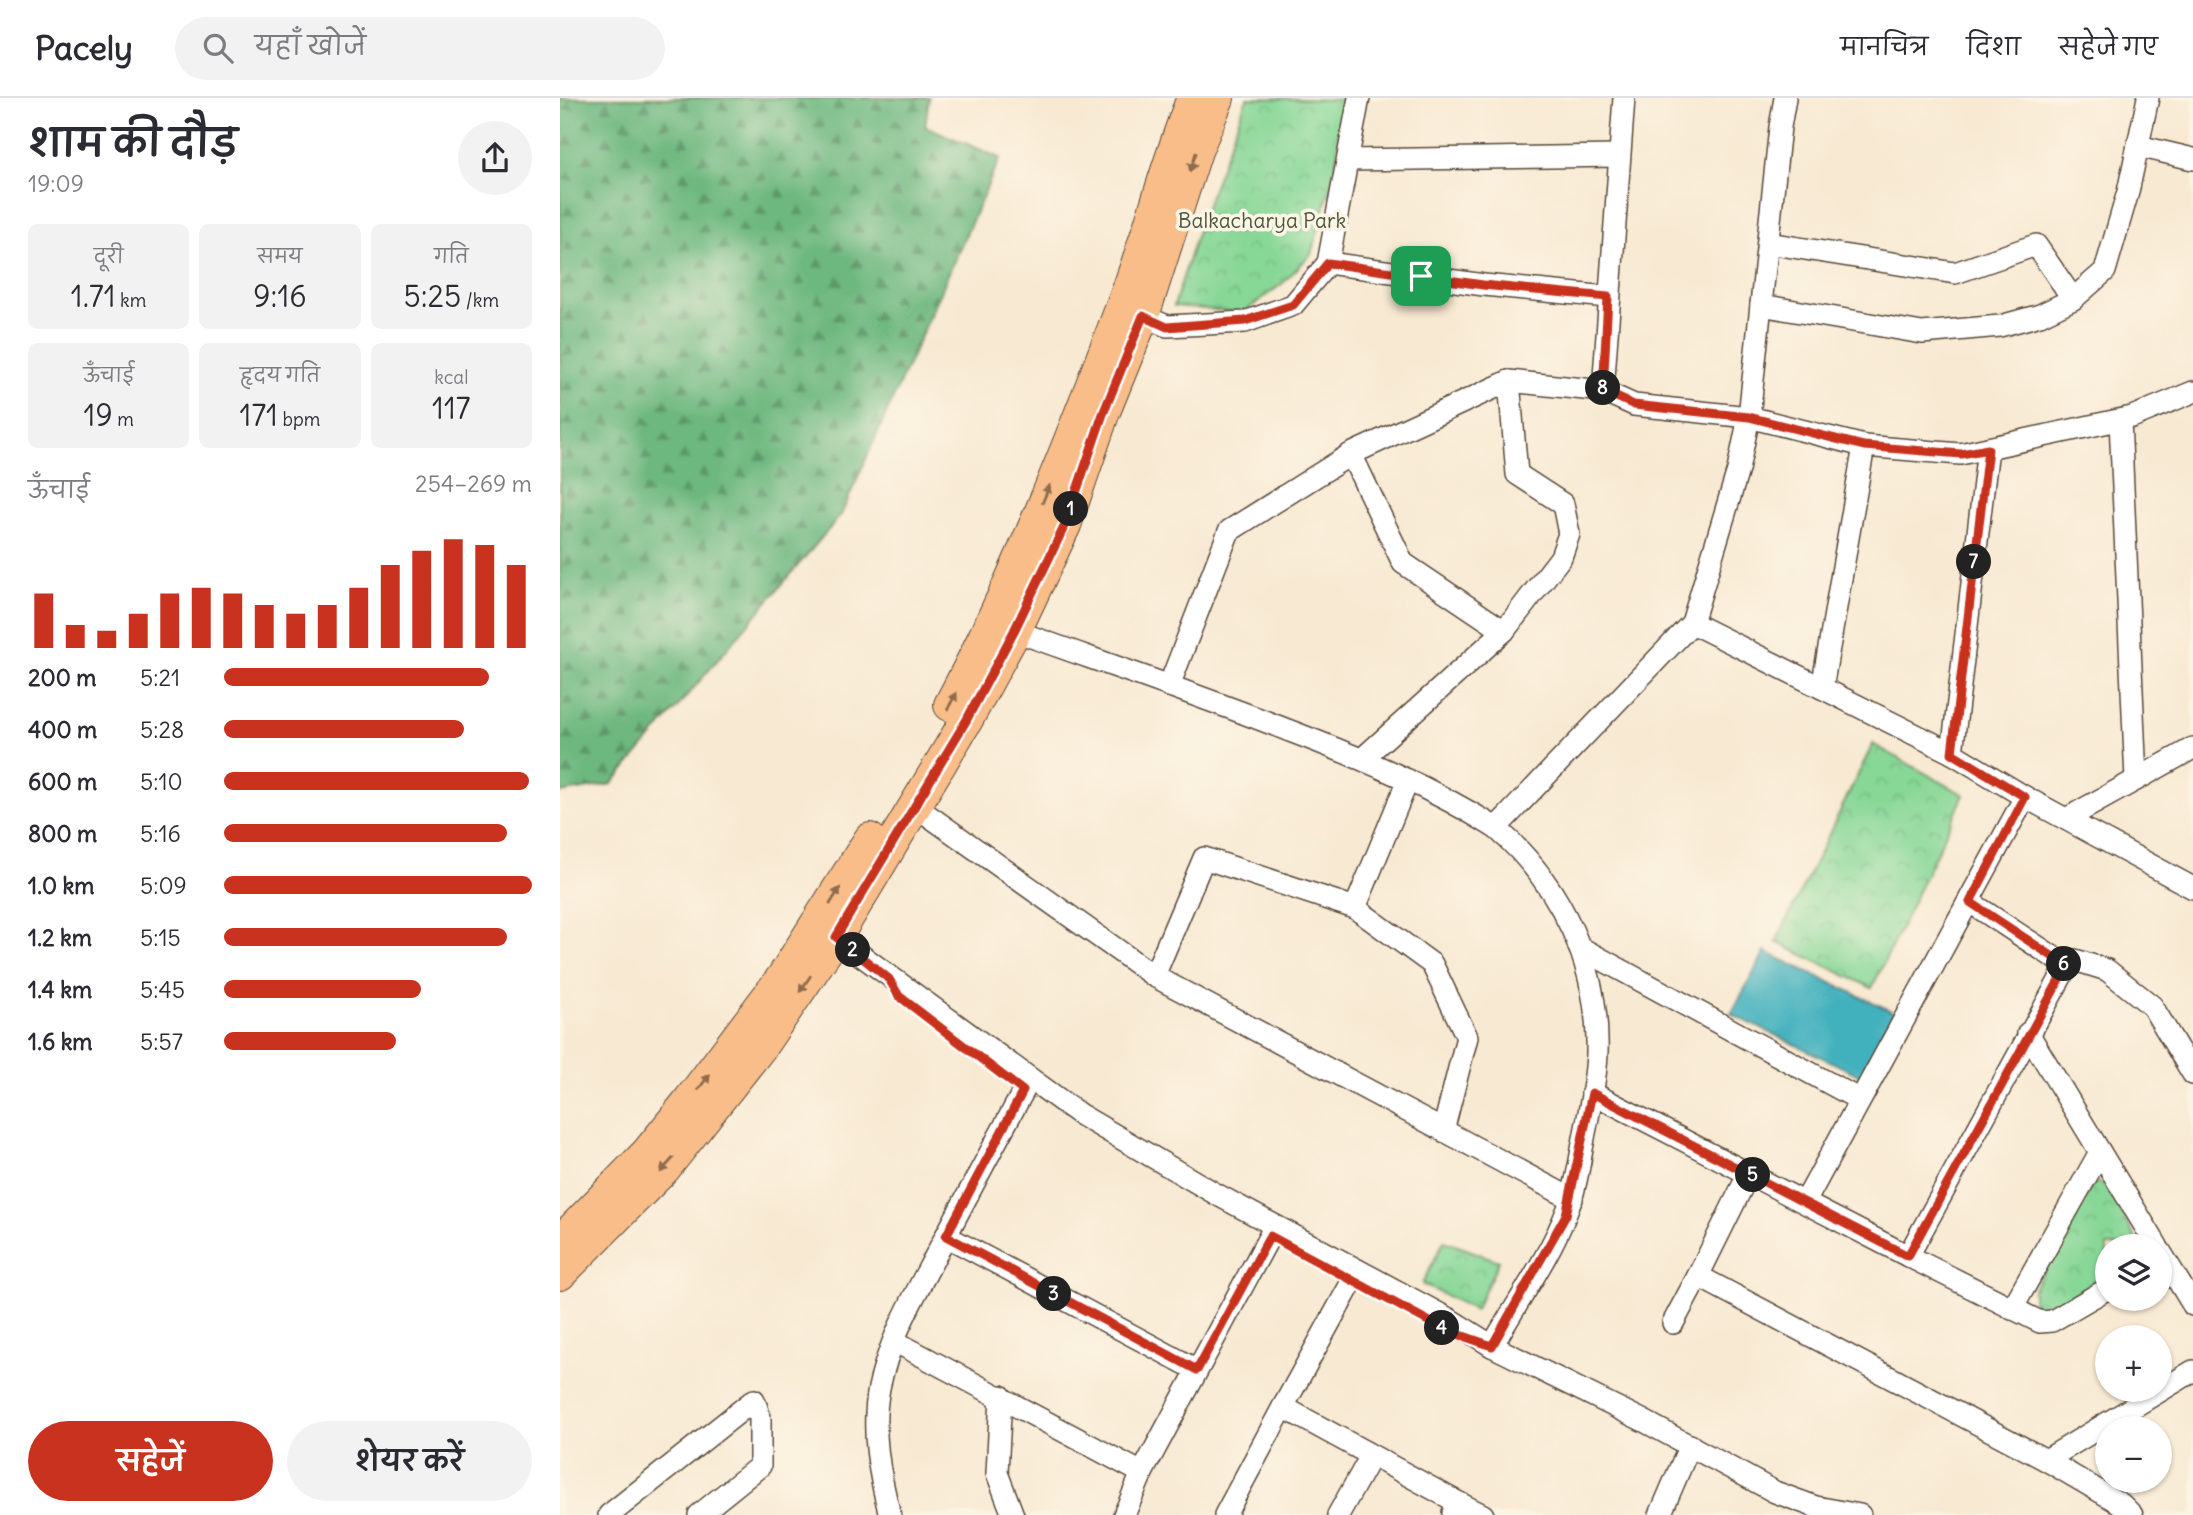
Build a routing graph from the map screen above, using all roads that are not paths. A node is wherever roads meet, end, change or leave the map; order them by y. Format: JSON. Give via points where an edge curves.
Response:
{"nodes":[{"id":1,"x":1193,"y":98,"type":"edge"},
{"id":2,"x":1218,"y":98,"type":"edge"},
{"id":3,"x":1359,"y":98,"type":"edge"},
{"id":4,"x":1624,"y":98,"type":"edge"},
{"id":5,"x":1786,"y":98,"type":"edge"},
{"id":6,"x":2148,"y":98,"type":"edge"},
{"id":7,"x":2138,"y":146,"type":"junction"},
{"id":8,"x":1619,"y":156,"type":"junction"},
{"id":9,"x":2193,"y":159,"type":"edge"},
{"id":10,"x":1348,"y":160,"type":"junction"},
{"id":11,"x":1768,"y":243,"type":"junction"},
{"id":12,"x":1328,"y":263,"type":"junction"},
{"id":13,"x":1608,"y":297,"type":"junction"},
{"id":14,"x":2073,"y":299,"type":"junction"},
{"id":15,"x":1761,"y":305,"type":"junction"},
{"id":16,"x":1143,"y":316,"type":"junction"},
{"id":17,"x":1509,"y":381,"type":"junction"},
{"id":18,"x":1603,"y":391,"type":"junction"},
{"id":19,"x":2193,"y":392,"type":"edge"},
{"id":20,"x":1749,"y":417,"type":"junction"},
{"id":21,"x":2120,"y":420,"type":"junction"},
{"id":22,"x":1864,"y":446,"type":"junction"},
{"id":23,"x":1988,"y":449,"type":"junction"},
{"id":24,"x":1351,"y":454,"type":"junction"},
{"id":25,"x":1692,"y":623,"type":"junction"},
{"id":26,"x":1014,"y":631,"type":"junction"},
{"id":27,"x":1504,"y":631,"type":"junction"},
{"id":28,"x":1169,"y":686,"type":"junction"},
{"id":29,"x":1822,"y":688,"type":"junction"},
{"id":30,"x":2193,"y":748,"type":"edge"},
{"id":31,"x":1952,"y":753,"type":"junction"},
{"id":32,"x":1363,"y":759,"type":"junction"},
{"id":33,"x":1408,"y":780,"type":"junction"},
{"id":34,"x":2136,"y":780,"type":"junction"},
{"id":35,"x":2025,"y":797,"type":"junction"},
{"id":36,"x":915,"y":806,"type":"junction"},
{"id":37,"x":2066,"y":819,"type":"junction"},
{"id":38,"x":1496,"y":828,"type":"junction"},
{"id":39,"x":2193,"y":888,"type":"edge"},
{"id":40,"x":1970,"y":902,"type":"junction"},
{"id":41,"x":1355,"y":908,"type":"junction"},
{"id":42,"x":836,"y":937,"type":"junction"},
{"id":43,"x":1579,"y":947,"type":"junction"},
{"id":44,"x":2067,"y":966,"type":"junction"},
{"id":45,"x":1154,"y":976,"type":"junction"},
{"id":46,"x":2028,"y":1033,"type":"junction"},
{"id":47,"x":2193,"y":1074,"type":"edge"},
{"id":48,"x":1026,"y":1086,"type":"junction"},
{"id":49,"x":1592,"y":1093,"type":"junction"},
{"id":50,"x":1860,"y":1100,"type":"junction"},
{"id":51,"x":1443,"y":1131,"type":"junction"},
{"id":52,"x":2100,"y":1152,"type":"junction"},
{"id":53,"x":1749,"y":1173,"type":"junction"},
{"id":54,"x":1572,"y":1199,"type":"junction"},
{"id":55,"x":1805,"y":1202,"type":"junction"},
{"id":56,"x":1272,"y":1231,"type":"junction"},
{"id":57,"x":2149,"y":1234,"type":"edge"},
{"id":58,"x":946,"y":1236,"type":"junction"},
{"id":59,"x":560,"y":1242,"type":"edge"},
{"id":60,"x":1908,"y":1256,"type":"junction"},
{"id":61,"x":2172,"y":1272,"type":"edge"},
{"id":62,"x":560,"y":1274,"type":"edge"},
{"id":63,"x":1355,"y":1276,"type":"junction"},
{"id":64,"x":1698,"y":1276,"type":"junction"},
{"id":65,"x":2095,"y":1295,"type":"edge"},
{"id":66,"x":2193,"y":1305,"type":"edge"},
{"id":67,"x":2012,"y":1310,"type":"junction"},
{"id":68,"x":1673,"y":1323,"type":"dead end"},
{"id":69,"x":894,"y":1341,"type":"junction"},
{"id":70,"x":1492,"y":1346,"type":"junction"},
{"id":71,"x":1197,"y":1370,"type":"junction"},
{"id":72,"x":2193,"y":1371,"type":"edge"},
{"id":73,"x":1000,"y":1396,"type":"junction"},
{"id":74,"x":1283,"y":1407,"type":"junction"},
{"id":75,"x":1690,"y":1446,"type":"junction"},
{"id":76,"x":1371,"y":1456,"type":"junction"},
{"id":77,"x":2046,"y":1460,"type":"junction"},
{"id":78,"x":1142,"y":1473,"type":"junction"},
{"id":79,"x":1455,"y":1509,"type":"edge"},
{"id":80,"x":608,"y":1515,"type":"edge"},
{"id":81,"x":699,"y":1515,"type":"edge"},
{"id":82,"x":890,"y":1515,"type":"edge"},
{"id":83,"x":1013,"y":1515,"type":"edge"},
{"id":84,"x":1124,"y":1515,"type":"edge"},
{"id":85,"x":1225,"y":1515,"type":"edge"},
{"id":86,"x":1338,"y":1515,"type":"edge"},
{"id":87,"x":1483,"y":1515,"type":"edge"},
{"id":88,"x":1660,"y":1515,"type":"edge"},
{"id":89,"x":1860,"y":1515,"type":"edge"},
{"id":90,"x":2132,"y":1515,"type":"edge"}],
"edges":[{"from":59,"to":1,"type":"main road","one_way":true,"via":[[647,1153],[782,978],[947,710],[994,621],[1122,307]]},
{"from":2,"to":16,"type":"main road","one_way":true,"via":[[1196,151]]},
{"from":3,"to":10,"type":"street"},
{"from":4,"to":8,"type":"street"},
{"from":5,"to":11,"type":"street"},
{"from":6,"to":7,"type":"street"},
{"from":7,"to":9,"type":"street"},
{"from":7,"to":14,"type":"street","via":[[2105,271]]},
{"from":8,"to":10,"type":"street"},
{"from":8,"to":13,"type":"street"},
{"from":10,"to":12,"type":"street"},
{"from":11,"to":14,"type":"street","via":[[1955,272],[2036,245]]},
{"from":11,"to":15,"type":"street"},
{"from":12,"to":13,"type":"street"},
{"from":12,"to":16,"type":"street","via":[[1293,305],[1245,321],[1167,327]]},
{"from":13,"to":18,"type":"street"},
{"from":14,"to":15,"type":"street","via":[[2040,315],[2000,326],[1922,333]]},
{"from":15,"to":20,"type":"street"},
{"from":16,"to":26,"type":"main road","via":[[1065,525]]},
{"from":17,"to":18,"type":"street"},
{"from":17,"to":24,"type":"street"},
{"from":17,"to":27,"type":"street","via":[[1517,474],[1563,504],[1569,534],[1561,557]]},
{"from":18,"to":20,"type":"street","via":[[1634,405]]},
{"from":19,"to":21,"type":"street"},
{"from":20,"to":22,"type":"street"},
{"from":20,"to":25,"type":"street","via":[[1738,470]]},
{"from":21,"to":23,"type":"street"},
{"from":21,"to":34,"type":"street"},
{"from":22,"to":23,"type":"street","via":[[1961,454]]},
{"from":22,"to":29,"type":"street"},
{"from":23,"to":31,"type":"street"},
{"from":24,"to":27,"type":"street","via":[[1402,563]]},
{"from":24,"to":28,"type":"street","via":[[1229,531]]},
{"from":25,"to":29,"type":"street"},
{"from":25,"to":38,"type":"street"},
{"from":26,"to":28,"type":"street"},
{"from":26,"to":36,"type":"main road"},
{"from":27,"to":32,"type":"street"},
{"from":28,"to":32,"type":"street"},
{"from":29,"to":31,"type":"street"},
{"from":30,"to":34,"type":"street"},
{"from":31,"to":35,"type":"street"},
{"from":32,"to":33,"type":"street"},
{"from":33,"to":38,"type":"street"},
{"from":33,"to":41,"type":"street"},
{"from":34,"to":37,"type":"street"},
{"from":35,"to":37,"type":"street"},
{"from":35,"to":40,"type":"street"},
{"from":36,"to":42,"type":"main road"},
{"from":36,"to":45,"type":"street"},
{"from":37,"to":39,"type":"street"},
{"from":38,"to":43,"type":"street","via":[[1538,870],[1557,898]]},
{"from":40,"to":44,"type":"street"},
{"from":40,"to":50,"type":"street"},
{"from":41,"to":45,"type":"street","via":[[1204,858]]},
{"from":41,"to":51,"type":"street","via":[[1432,964],[1466,1037]]},
{"from":42,"to":48,"type":"street","via":[[889,979],[899,996]]},
{"from":42,"to":62,"type":"main road","one_way":true,"via":[[707,1118],[664,1169]]},
{"from":43,"to":49,"type":"street","via":[[1597,1032]]},
{"from":43,"to":50,"type":"street"},
{"from":44,"to":46,"type":"street"},
{"from":44,"to":47,"type":"street","via":[[2075,960],[2107,970],[2152,1006]]},
{"from":45,"to":51,"type":"street"},
{"from":46,"to":52,"type":"street"},
{"from":46,"to":60,"type":"street"},
{"from":48,"to":56,"type":"street","via":[[1157,1175]]},
{"from":48,"to":58,"type":"street"},
{"from":49,"to":53,"type":"street"},
{"from":49,"to":54,"type":"street"},
{"from":50,"to":55,"type":"street"},
{"from":51,"to":54,"type":"street"},
{"from":52,"to":57,"type":"street"},
{"from":52,"to":67,"type":"street"},
{"from":53,"to":55,"type":"street"},
{"from":53,"to":64,"type":"street"},
{"from":54,"to":70,"type":"street"},
{"from":55,"to":60,"type":"street"},
{"from":56,"to":63,"type":"street"},
{"from":56,"to":71,"type":"street"},
{"from":58,"to":69,"type":"street"},
{"from":58,"to":71,"type":"street"},
{"from":60,"to":67,"type":"street"},
{"from":61,"to":66,"type":"street"},
{"from":63,"to":70,"type":"street","via":[[1458,1323]]},
{"from":63,"to":74,"type":"street"},
{"from":64,"to":68,"type":"street"},
{"from":64,"to":77,"type":"street"},
{"from":65,"to":67,"type":"street","via":[[2046,1322]]},
{"from":69,"to":73,"type":"street"},
{"from":69,"to":82,"type":"street","via":[[879,1389],[876,1440]]},
{"from":70,"to":75,"type":"street"},
{"from":71,"to":78,"type":"street"},
{"from":72,"to":77,"type":"street"},
{"from":73,"to":78,"type":"street"},
{"from":73,"to":83,"type":"street","via":[[997,1474]]},
{"from":74,"to":76,"type":"street"},
{"from":74,"to":85,"type":"street"},
{"from":75,"to":88,"type":"street"},
{"from":75,"to":89,"type":"street","via":[[1796,1501]]},
{"from":76,"to":79,"type":"street"},
{"from":76,"to":86,"type":"street"},
{"from":77,"to":90,"type":"street"},
{"from":78,"to":84,"type":"street"},
{"from":79,"to":87,"type":"street"},
{"from":80,"to":81,"type":"street","via":[[754,1400],[760,1417],[760,1466]]}]}
